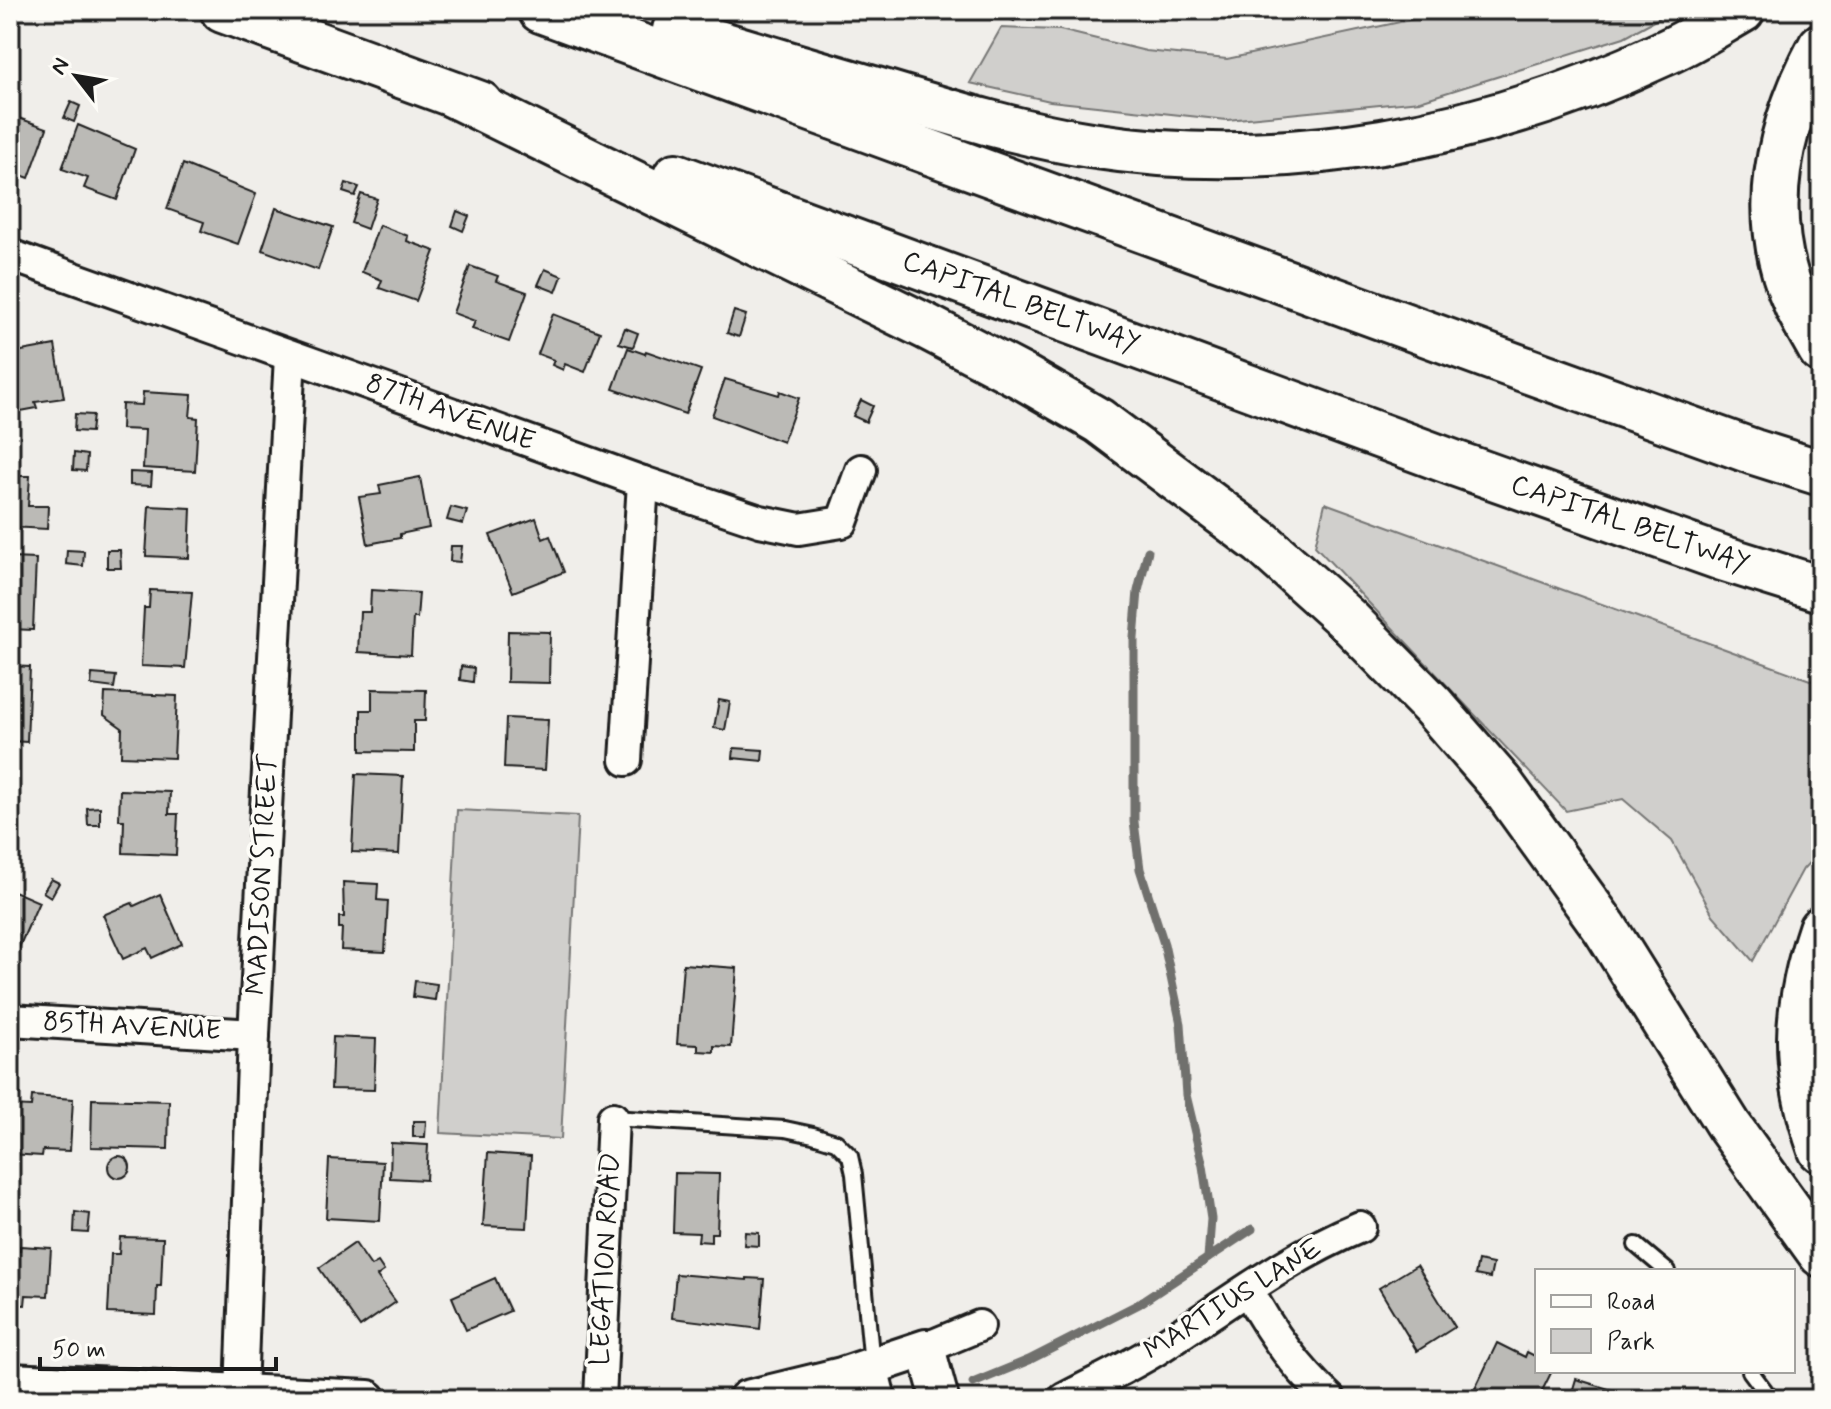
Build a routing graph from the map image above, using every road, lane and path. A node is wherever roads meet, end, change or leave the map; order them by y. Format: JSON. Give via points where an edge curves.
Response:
{"nodes":[{"id":1,"x":223,"y":10,"type":"edge"},
{"id":2,"x":541,"y":10,"type":"edge"},
{"id":3,"x":606,"y":10,"type":"edge"},
{"id":4,"x":1742,"y":10,"type":"edge"},
{"id":5,"x":1821,"y":46,"type":"edge"},
{"id":6,"x":454,"y":95,"type":"junction"},
{"id":7,"x":10,"y":255,"type":"edge"},
{"id":8,"x":1821,"y":350,"type":"edge"},
{"id":9,"x":290,"y":356,"type":"junction"},
{"id":10,"x":861,"y":470,"type":"dead end"},
{"id":11,"x":1821,"y":473,"type":"edge"},
{"id":12,"x":643,"y":482,"type":"junction"},
{"id":13,"x":1821,"y":589,"type":"edge"},
{"id":14,"x":626,"y":760,"type":"dead end"},
{"id":15,"x":1821,"y":929,"type":"edge"},
{"id":16,"x":10,"y":1020,"type":"edge"},
{"id":17,"x":254,"y":1035,"type":"junction"},
{"id":18,"x":613,"y":1118,"type":"joint"},
{"id":19,"x":1821,"y":1150,"type":"edge"},
{"id":20,"x":1360,"y":1227,"type":"dead end"},
{"id":21,"x":1636,"y":1245,"type":"dead end"},
{"id":22,"x":1821,"y":1254,"type":"edge"},
{"id":23,"x":1665,"y":1269,"type":"edge"},
{"id":24,"x":1248,"y":1290,"type":"junction"},
{"id":25,"x":979,"y":1326,"type":"dead end"},
{"id":26,"x":926,"y":1348,"type":"junction"},
{"id":27,"x":1752,"y":1373,"type":"edge"},
{"id":28,"x":10,"y":1382,"type":"edge"},
{"id":29,"x":876,"y":1383,"type":"edge"},
{"id":30,"x":241,"y":1393,"type":"junction"},
{"id":31,"x":368,"y":1399,"type":"edge"},
{"id":32,"x":600,"y":1399,"type":"edge"},
{"id":33,"x":747,"y":1399,"type":"edge"},
{"id":34,"x":940,"y":1399,"type":"edge"},
{"id":35,"x":1064,"y":1399,"type":"edge"},
{"id":36,"x":1330,"y":1399,"type":"edge"},
{"id":37,"x":1771,"y":1399,"type":"edge"}],
"edges":[{"from":1,"to":6,"type":"highway","name":"CAPITAL BELTWAY"},
{"from":2,"to":11,"type":"highway","via":[[1455,345]]},
{"from":3,"to":4,"type":"highway","via":[[994,125],[1179,154],[1276,154],[1388,142],[1486,121],[1663,54]]},
{"from":5,"to":8,"type":"highway","via":[[1800,85],[1782,141],[1774,198],[1780,252],[1796,305]]},
{"from":6,"to":13,"type":"highway","name":"CAPITAL BELTWAY","via":[[1454,463]]},
{"from":6,"to":22,"type":"highway","via":[[1023,377],[1099,421],[1262,543],[1349,621],[1501,784],[1605,928],[1729,1126]]},
{"from":7,"to":9,"type":"street","name":"87TH AVENUE"},
{"from":9,"to":12,"type":"street","name":"87TH AVENUE"},
{"from":9,"to":17,"type":"street","name":"MADISON STREET"},
{"from":10,"to":12,"type":"street","name":"87TH AVENUE","via":[[842,522],[799,529]]},
{"from":12,"to":14,"type":"street"},
{"from":15,"to":19,"type":"highway","via":[[1806,973],[1799,1030],[1804,1093]]},
{"from":16,"to":17,"type":"street","name":"85TH AVENUE"},
{"from":17,"to":30,"type":"street","name":"MADISON STREET"},
{"from":18,"to":29,"type":"lane","via":[[785,1129],[836,1142],[850,1156]]},
{"from":18,"to":32,"type":"street","name":"LEGATION ROAD"},
{"from":20,"to":24,"type":"street","name":"MARTIUS LANE"},
{"from":21,"to":23,"type":"lane"},
{"from":24,"to":35,"type":"street","name":"MARTIUS LANE","via":[[1152,1352]]},
{"from":24,"to":36,"type":"street","via":[[1291,1359]]},
{"from":25,"to":26,"type":"street"},
{"from":26,"to":29,"type":"street"},
{"from":26,"to":34,"type":"street"},
{"from":27,"to":37,"type":"lane"},
{"from":28,"to":30,"type":"street"},
{"from":29,"to":33,"type":"street","via":[[796,1388]]},
{"from":30,"to":31,"type":"street"}]}
